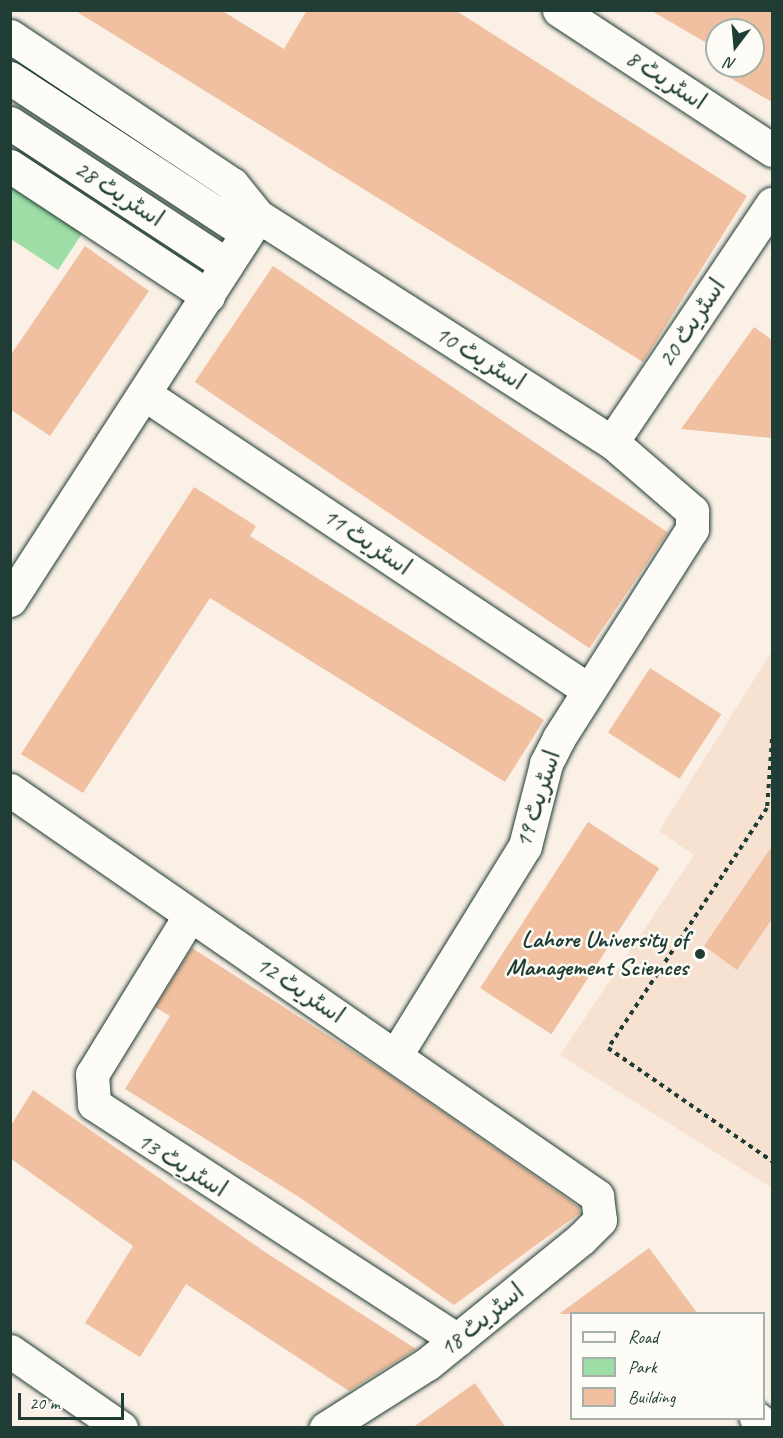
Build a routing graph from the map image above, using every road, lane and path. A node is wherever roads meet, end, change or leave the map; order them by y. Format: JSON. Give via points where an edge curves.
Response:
{"nodes":[{"id":1,"x":561,"y":11,"type":"edge"},
{"id":2,"x":10,"y":36,"type":"edge"},
{"id":3,"x":10,"y":78,"type":"edge"},
{"id":4,"x":10,"y":123,"type":"edge"},
{"id":5,"x":772,"y":150,"type":"edge"},
{"id":6,"x":10,"y":166,"type":"edge"},
{"id":7,"x":772,"y":204,"type":"edge"},
{"id":8,"x":252,"y":225,"type":"junction"},
{"id":9,"x":227,"y":265,"type":"junction"},
{"id":10,"x":208,"y":296,"type":"junction"},
{"id":11,"x":147,"y":395,"type":"junction"},
{"id":12,"x":612,"y":442,"type":"junction"},
{"id":13,"x":692,"y":511,"type":"joint"},
{"id":14,"x":10,"y":600,"type":"edge"},
{"id":15,"x":587,"y":689,"type":"junction"},
{"id":16,"x":772,"y":739,"type":"edge"},
{"id":17,"x":10,"y":790,"type":"edge"},
{"id":18,"x":190,"y":915,"type":"junction"},
{"id":19,"x":396,"y":1055,"type":"junction"},
{"id":20,"x":772,"y":1161,"type":"edge"},
{"id":21,"x":591,"y":1189,"type":"joint"},
{"id":22,"x":458,"y":1340,"type":"junction"},
{"id":23,"x":10,"y":1351,"type":"edge"},
{"id":24,"x":121,"y":1428,"type":"edge"},
{"id":25,"x":326,"y":1428,"type":"edge"}],
"edges":[{"from":1,"to":5,"type":"street","name":"اسٹریٹ 8"},
{"from":2,"to":8,"type":"street","via":[[232,184]]},
{"from":3,"to":8,"type":"street","name":"اسٹریٹ 10"},
{"from":4,"to":9,"type":"street","name":"اسٹریٹ 28"},
{"from":6,"to":10,"type":"street"},
{"from":7,"to":12,"type":"street","name":"اسٹریٹ 20"},
{"from":8,"to":9,"type":"street"},
{"from":8,"to":12,"type":"street","name":"اسٹریٹ 10"},
{"from":9,"to":10,"type":"street"},
{"from":10,"to":11,"type":"street"},
{"from":11,"to":14,"type":"street"},
{"from":11,"to":15,"type":"street","name":"اسٹریٹ 11"},
{"from":12,"to":13,"type":"street","name":"اسٹریٹ 10"},
{"from":13,"to":15,"type":"street","name":"اسٹریٹ 19","via":[[692,529]]},
{"from":15,"to":19,"type":"street","name":"اسٹریٹ 19","via":[[546,764],[525,846]]},
{"from":16,"to":20,"type":"path","via":[[767,808],[608,1048]]},
{"from":17,"to":18,"type":"street","name":"اسٹریٹ 12"},
{"from":18,"to":19,"type":"street","name":"اسٹریٹ 12"},
{"from":18,"to":22,"type":"street","name":"اسٹریٹ 13","via":[[92,1074],[94,1104]]},
{"from":19,"to":21,"type":"street","name":"اسٹریٹ 12"},
{"from":21,"to":22,"type":"street","name":"اسٹریٹ 18","via":[[602,1211],[594,1228]]},
{"from":22,"to":25,"type":"street","name":"اسٹریٹ 18"},
{"from":23,"to":24,"type":"street"}]}
